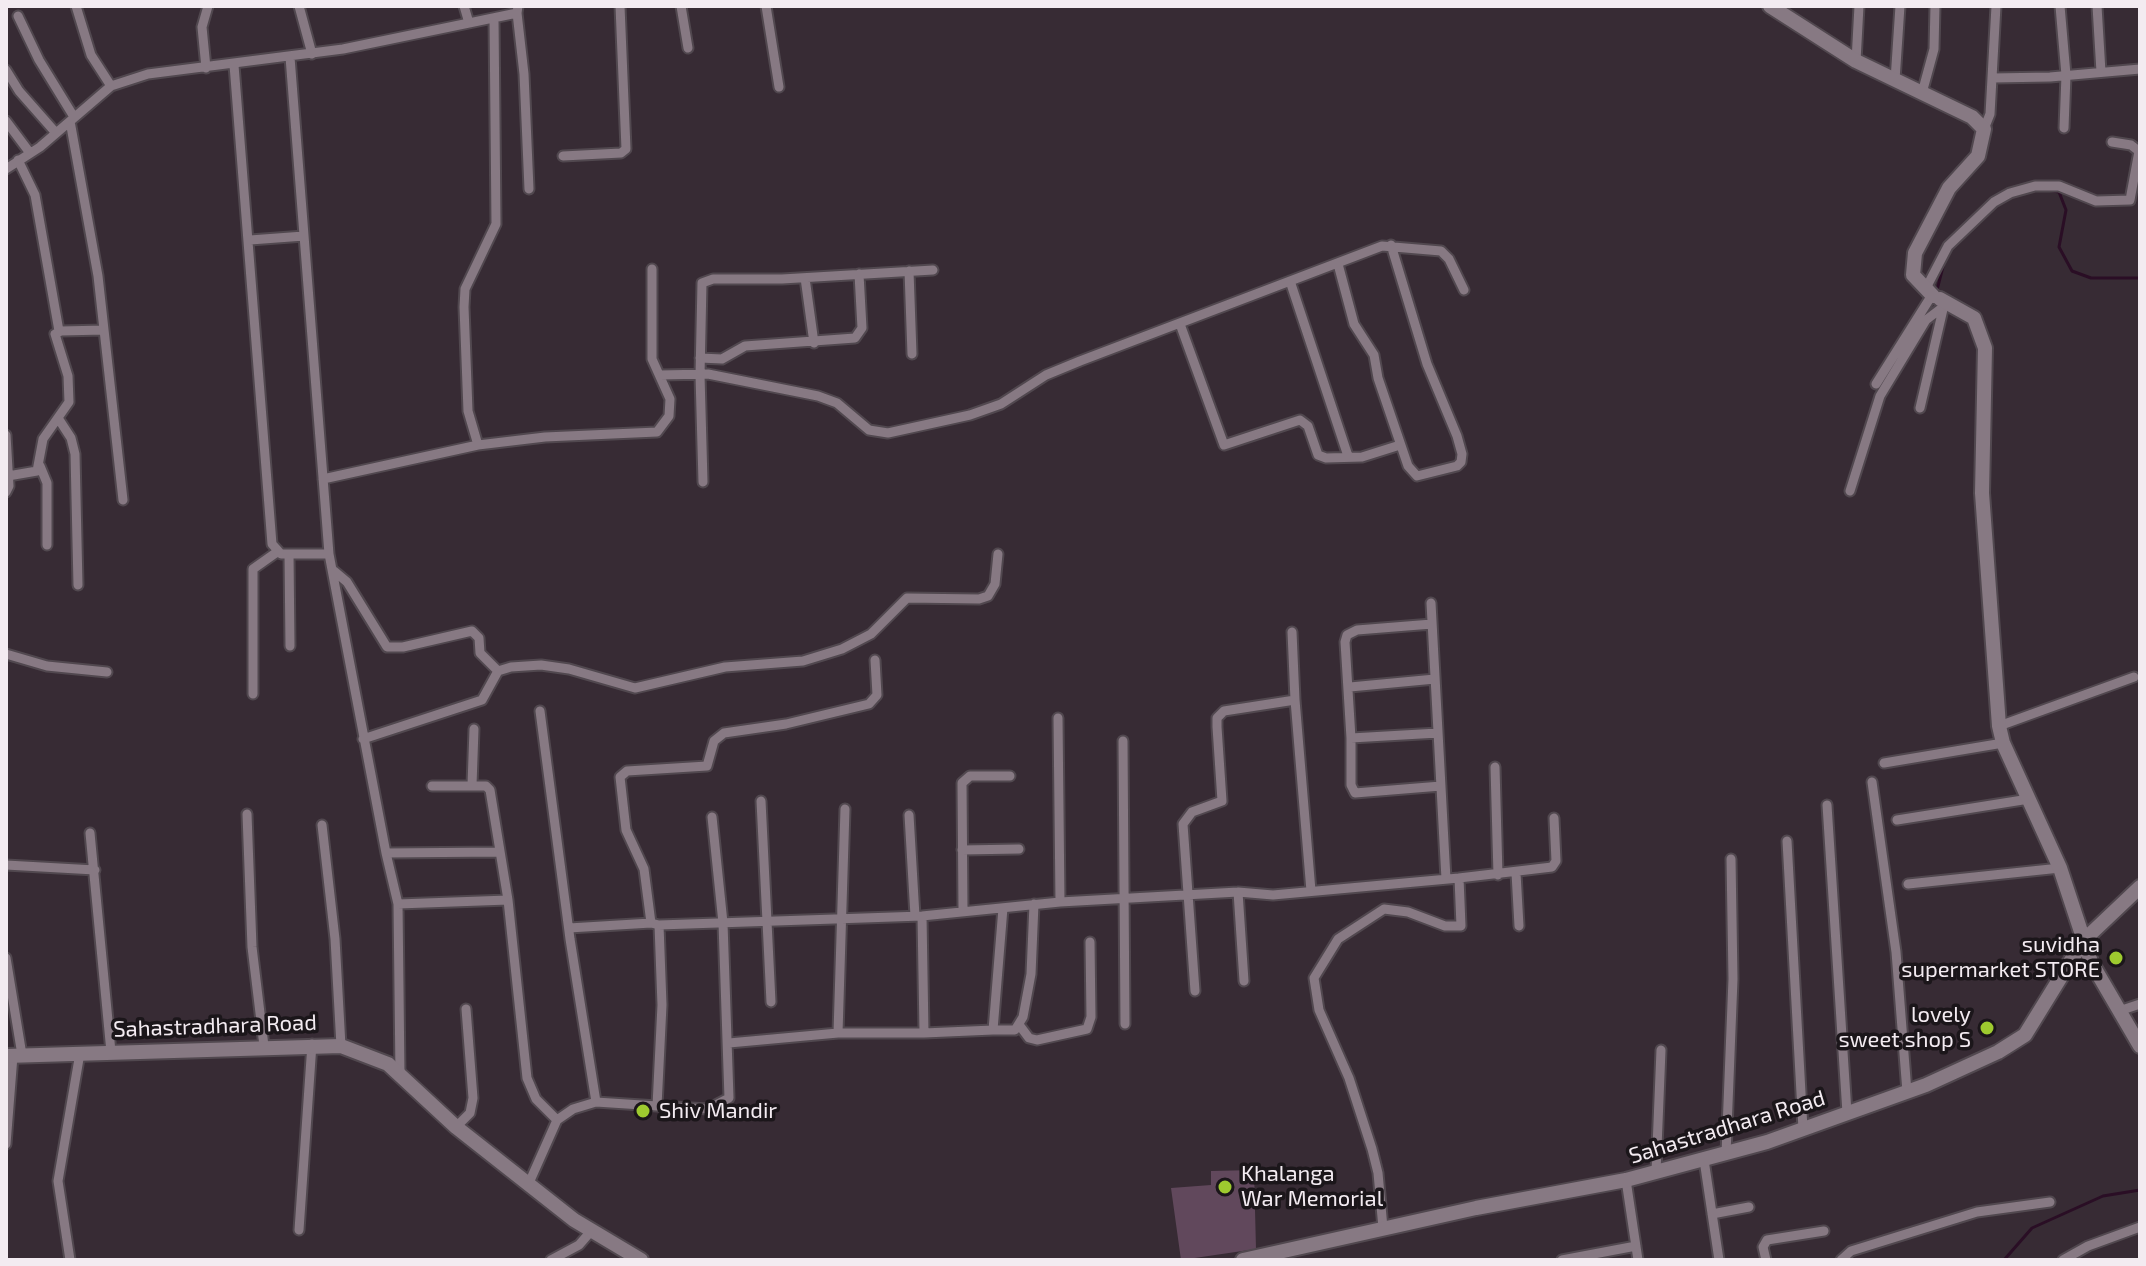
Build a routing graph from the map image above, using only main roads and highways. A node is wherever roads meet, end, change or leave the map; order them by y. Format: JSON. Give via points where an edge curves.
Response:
{"nodes":[{"id":1,"x":1770,"y":6,"type":"edge"},
{"id":2,"x":2140,"y":887,"type":"edge"},
{"id":3,"x":2083,"y":941,"type":"junction"},
{"id":4,"x":2140,"y":1046,"type":"edge"},
{"id":5,"x":14,"y":1056,"type":"edge"},
{"id":6,"x":641,"y":1260,"type":"edge"},
{"id":7,"x":1243,"y":1260,"type":"edge"}],
"edges":[{"from":1,"to":3,"type":"main road","via":[[1856,61],[1972,117],[1984,129],[1981,151],[1949,188],[1915,253],[1913,275],[1936,298],[1979,324],[1985,348],[1982,493],[1999,726],[2060,868]]},
{"from":2,"to":3,"type":"main road","name":"Sahastradhara Road"},
{"from":3,"to":4,"type":"main road","via":[[2101,984]]},
{"from":3,"to":7,"type":"main road","name":"Sahastradhara Road","via":[[2017,1042],[1907,1092],[1726,1154],[1626,1180]]},
{"from":5,"to":6,"type":"main road","name":"Sahastradhara Road","via":[[341,1046],[388,1064],[456,1127],[592,1230]]}]}
